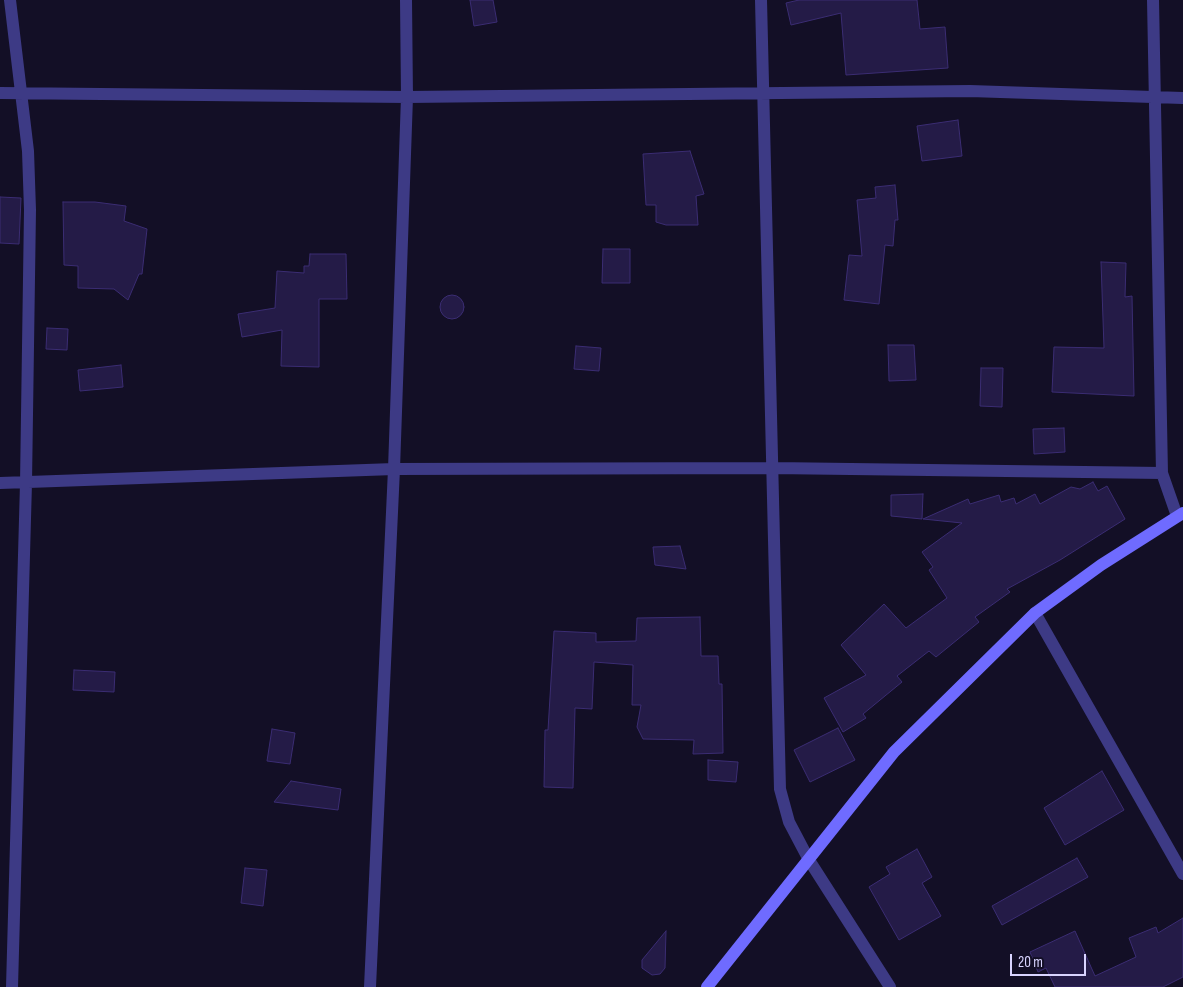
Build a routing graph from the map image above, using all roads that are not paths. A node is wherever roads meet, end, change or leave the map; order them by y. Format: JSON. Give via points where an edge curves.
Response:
{"nodes":[{"id":1,"x":10,"y":0,"type":"edge"},
{"id":2,"x":406,"y":0,"type":"edge"},
{"id":3,"x":761,"y":0,"type":"edge"},
{"id":4,"x":1153,"y":0,"type":"edge"},
{"id":5,"x":0,"y":93,"type":"edge"},
{"id":6,"x":22,"y":94,"type":"junction"},
{"id":7,"x":762,"y":95,"type":"junction"},
{"id":8,"x":407,"y":97,"type":"junction"},
{"id":9,"x":1155,"y":97,"type":"junction"},
{"id":10,"x":1183,"y":98,"type":"edge"},
{"id":11,"x":773,"y":468,"type":"junction"},
{"id":12,"x":394,"y":469,"type":"junction"},
{"id":13,"x":1162,"y":473,"type":"junction"},
{"id":14,"x":0,"y":483,"type":"edge"},
{"id":15,"x":26,"y":483,"type":"junction"},
{"id":16,"x":1180,"y":514,"type":"edge"},
{"id":17,"x":1035,"y":613,"type":"junction"},
{"id":18,"x":809,"y":860,"type":"junction"},
{"id":19,"x":1183,"y":874,"type":"edge"},
{"id":20,"x":12,"y":987,"type":"edge"},
{"id":21,"x":370,"y":987,"type":"edge"},
{"id":22,"x":707,"y":987,"type":"edge"},
{"id":23,"x":890,"y":987,"type":"edge"}],
"edges":[{"from":1,"to":6,"type":"street"},
{"from":2,"to":8,"type":"street"},
{"from":3,"to":7,"type":"street"},
{"from":4,"to":9,"type":"street"},
{"from":5,"to":6,"type":"street"},
{"from":6,"to":8,"type":"street"},
{"from":6,"to":15,"type":"street","via":[[30,210]]},
{"from":7,"to":8,"type":"street"},
{"from":7,"to":9,"type":"street","via":[[970,91]]},
{"from":7,"to":11,"type":"street"},
{"from":8,"to":12,"type":"street"},
{"from":9,"to":10,"type":"street"},
{"from":9,"to":13,"type":"street"},
{"from":11,"to":12,"type":"street"},
{"from":11,"to":13,"type":"street"},
{"from":11,"to":18,"type":"street","via":[[780,789],[789,822]]},
{"from":12,"to":15,"type":"street"},
{"from":12,"to":21,"type":"street"},
{"from":13,"to":16,"type":"street"},
{"from":14,"to":15,"type":"street"},
{"from":15,"to":20,"type":"street"},
{"from":16,"to":17,"type":"main road"},
{"from":17,"to":18,"type":"main road","via":[[894,752]]},
{"from":17,"to":19,"type":"street"},
{"from":18,"to":22,"type":"main road"},
{"from":18,"to":23,"type":"street"}]}
